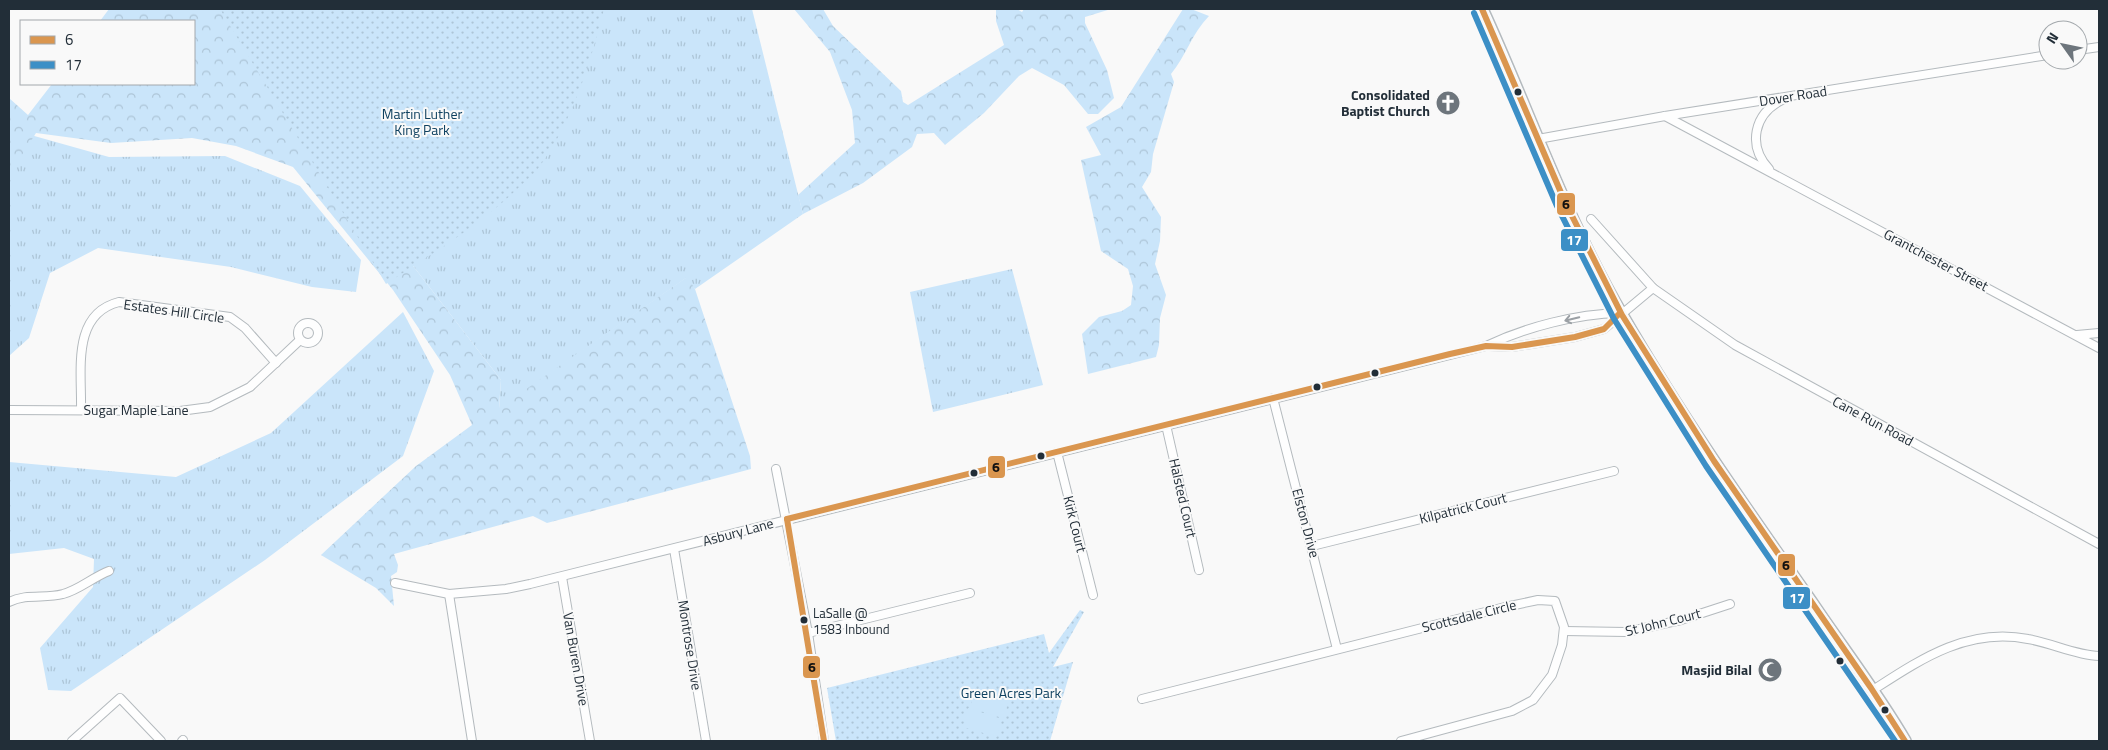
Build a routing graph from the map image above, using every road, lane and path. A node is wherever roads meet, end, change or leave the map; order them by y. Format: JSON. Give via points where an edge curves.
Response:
{"nodes":[{"id":1,"x":1482,"y":9,"type":"edge"},
{"id":2,"x":2038,"y":57,"type":"edge"},
{"id":3,"x":1789,"y":97,"type":"junction"},
{"id":4,"x":1665,"y":116,"type":"junction"},
{"id":5,"x":1538,"y":139,"type":"junction"},
{"id":6,"x":1773,"y":173,"type":"junction"},
{"id":7,"x":1592,"y":219,"type":"dead end"},
{"id":8,"x":1653,"y":288,"type":"junction"},
{"id":9,"x":1620,"y":313,"type":"junction"},
{"id":10,"x":2099,"y":333,"type":"edge"},
{"id":11,"x":2075,"y":335,"type":"junction"},
{"id":12,"x":300,"y":340,"type":"dead end"},
{"id":13,"x":1486,"y":346,"type":"junction"},
{"id":14,"x":2099,"y":348,"type":"edge"},
{"id":15,"x":276,"y":363,"type":"junction"},
{"id":16,"x":1273,"y":398,"type":"junction"},
{"id":17,"x":9,"y":410,"type":"edge"},
{"id":18,"x":81,"y":410,"type":"junction"},
{"id":19,"x":1166,"y":425,"type":"junction"},
{"id":20,"x":1057,"y":452,"type":"junction"},
{"id":21,"x":776,"y":469,"type":"dead end"},
{"id":22,"x":1614,"y":470,"type":"dead end"},
{"id":23,"x":787,"y":519,"type":"junction"},
{"id":24,"x":2099,"y":544,"type":"edge"},
{"id":25,"x":1312,"y":546,"type":"junction"},
{"id":26,"x":674,"y":549,"type":"junction"},
{"id":27,"x":1199,"y":570,"type":"dead end"},
{"id":28,"x":109,"y":571,"type":"dead end"},
{"id":29,"x":562,"y":577,"type":"junction"},
{"id":30,"x":395,"y":583,"type":"dead end"},
{"id":31,"x":449,"y":594,"type":"junction"},
{"id":32,"x":970,"y":594,"type":"dead end"},
{"id":33,"x":1093,"y":595,"type":"dead end"},
{"id":34,"x":9,"y":602,"type":"edge"},
{"id":35,"x":1730,"y":604,"type":"dead end"},
{"id":36,"x":1564,"y":631,"type":"junction"},
{"id":37,"x":808,"y":634,"type":"junction"},
{"id":38,"x":1337,"y":649,"type":"junction"},
{"id":39,"x":2099,"y":656,"type":"edge"},
{"id":40,"x":1873,"y":690,"type":"junction"},
{"id":41,"x":1142,"y":699,"type":"dead end"},
{"id":42,"x":72,"y":741,"type":"edge"},
{"id":43,"x":161,"y":741,"type":"edge"},
{"id":44,"x":472,"y":741,"type":"edge"},
{"id":45,"x":590,"y":741,"type":"edge"},
{"id":46,"x":706,"y":741,"type":"edge"},
{"id":47,"x":824,"y":741,"type":"edge"},
{"id":48,"x":1404,"y":741,"type":"edge"},
{"id":49,"x":1902,"y":741,"type":"edge"}],
"edges":[{"from":1,"to":5,"type":"main road"},
{"from":2,"to":3,"type":"street","name":"Dover Road"},
{"from":3,"to":4,"type":"street","name":"Dover Road"},
{"from":3,"to":6,"type":"street","name":"Grantchester Street","via":[[1766,112],[1757,127],[1756,147]]},
{"from":4,"to":5,"type":"street","name":"Dover Road"},
{"from":4,"to":6,"type":"street","name":"Grantchester Street"},
{"from":5,"to":9,"type":"main road","via":[[1559,192]]},
{"from":6,"to":11,"type":"street","name":"Grantchester Street"},
{"from":7,"to":8,"type":"street","name":"Cane Run Road"},
{"from":8,"to":9,"type":"street"},
{"from":8,"to":24,"type":"street","name":"Cane Run Road","via":[[1762,362]]},
{"from":9,"to":13,"type":"street","name":"Asbury Lane","one_way":true,"via":[[1596,314],[1509,335]]},
{"from":9,"to":13,"type":"street","name":"Asbury Lane","via":[[1604,329],[1575,337],[1512,347]]},
{"from":9,"to":40,"type":"main road","via":[[1666,389]]},
{"from":10,"to":11,"type":"street"},
{"from":11,"to":14,"type":"street","name":"Grantchester Street"},
{"from":12,"to":15,"type":"street","name":"Sugar Maple Lane"},
{"from":13,"to":16,"type":"street","name":"Asbury Lane"},
{"from":15,"to":18,"type":"street","name":"Sugar Maple Lane","via":[[244,391],[210,407],[180,411]]},
{"from":15,"to":18,"type":"street","name":"Estates Hill Circle","via":[[245,328],[230,317],[120,302],[111,304],[93,316],[84,333]]},
{"from":16,"to":19,"type":"street","name":"Asbury Lane"},
{"from":16,"to":25,"type":"street","name":"Elston Drive"},
{"from":17,"to":18,"type":"street","name":"Sugar Maple Lane"},
{"from":19,"to":20,"type":"street","name":"Asbury Lane"},
{"from":19,"to":27,"type":"street","name":"Halsted Court"},
{"from":20,"to":23,"type":"street","name":"Asbury Lane"},
{"from":20,"to":33,"type":"street","name":"Kirk Court"},
{"from":21,"to":23,"type":"street"},
{"from":22,"to":25,"type":"street","name":"Kilpatrick Court"},
{"from":23,"to":26,"type":"street","name":"Asbury Lane"},
{"from":23,"to":37,"type":"street"},
{"from":25,"to":38,"type":"street","name":"Elston Drive"},
{"from":26,"to":29,"type":"street","name":"Asbury Lane"},
{"from":26,"to":46,"type":"street","name":"Montrose Drive"},
{"from":28,"to":34,"type":"street","via":[[69,592],[21,597]]},
{"from":29,"to":31,"type":"street","name":"Asbury Lane","via":[[506,589]]},
{"from":29,"to":45,"type":"street","name":"Van Buren Drive"},
{"from":30,"to":31,"type":"street","name":"Asbury Lane"},
{"from":31,"to":44,"type":"street"},
{"from":32,"to":37,"type":"street"},
{"from":35,"to":36,"type":"street","name":"St John Court","via":[[1641,630],[1594,634]]},
{"from":36,"to":38,"type":"street","name":"Scottsdale Circle","via":[[1555,601],[1546,598]]},
{"from":36,"to":48,"type":"street","via":[[1552,675],[1529,703],[1512,711]]},
{"from":37,"to":47,"type":"street"},
{"from":38,"to":41,"type":"street","name":"Scottsdale Circle"},
{"from":39,"to":40,"type":"street","via":[[2025,638],[1986,637],[1932,652]]},
{"from":40,"to":49,"type":"main road"},
{"from":42,"to":43,"type":"street","via":[[120,698]]}]}
